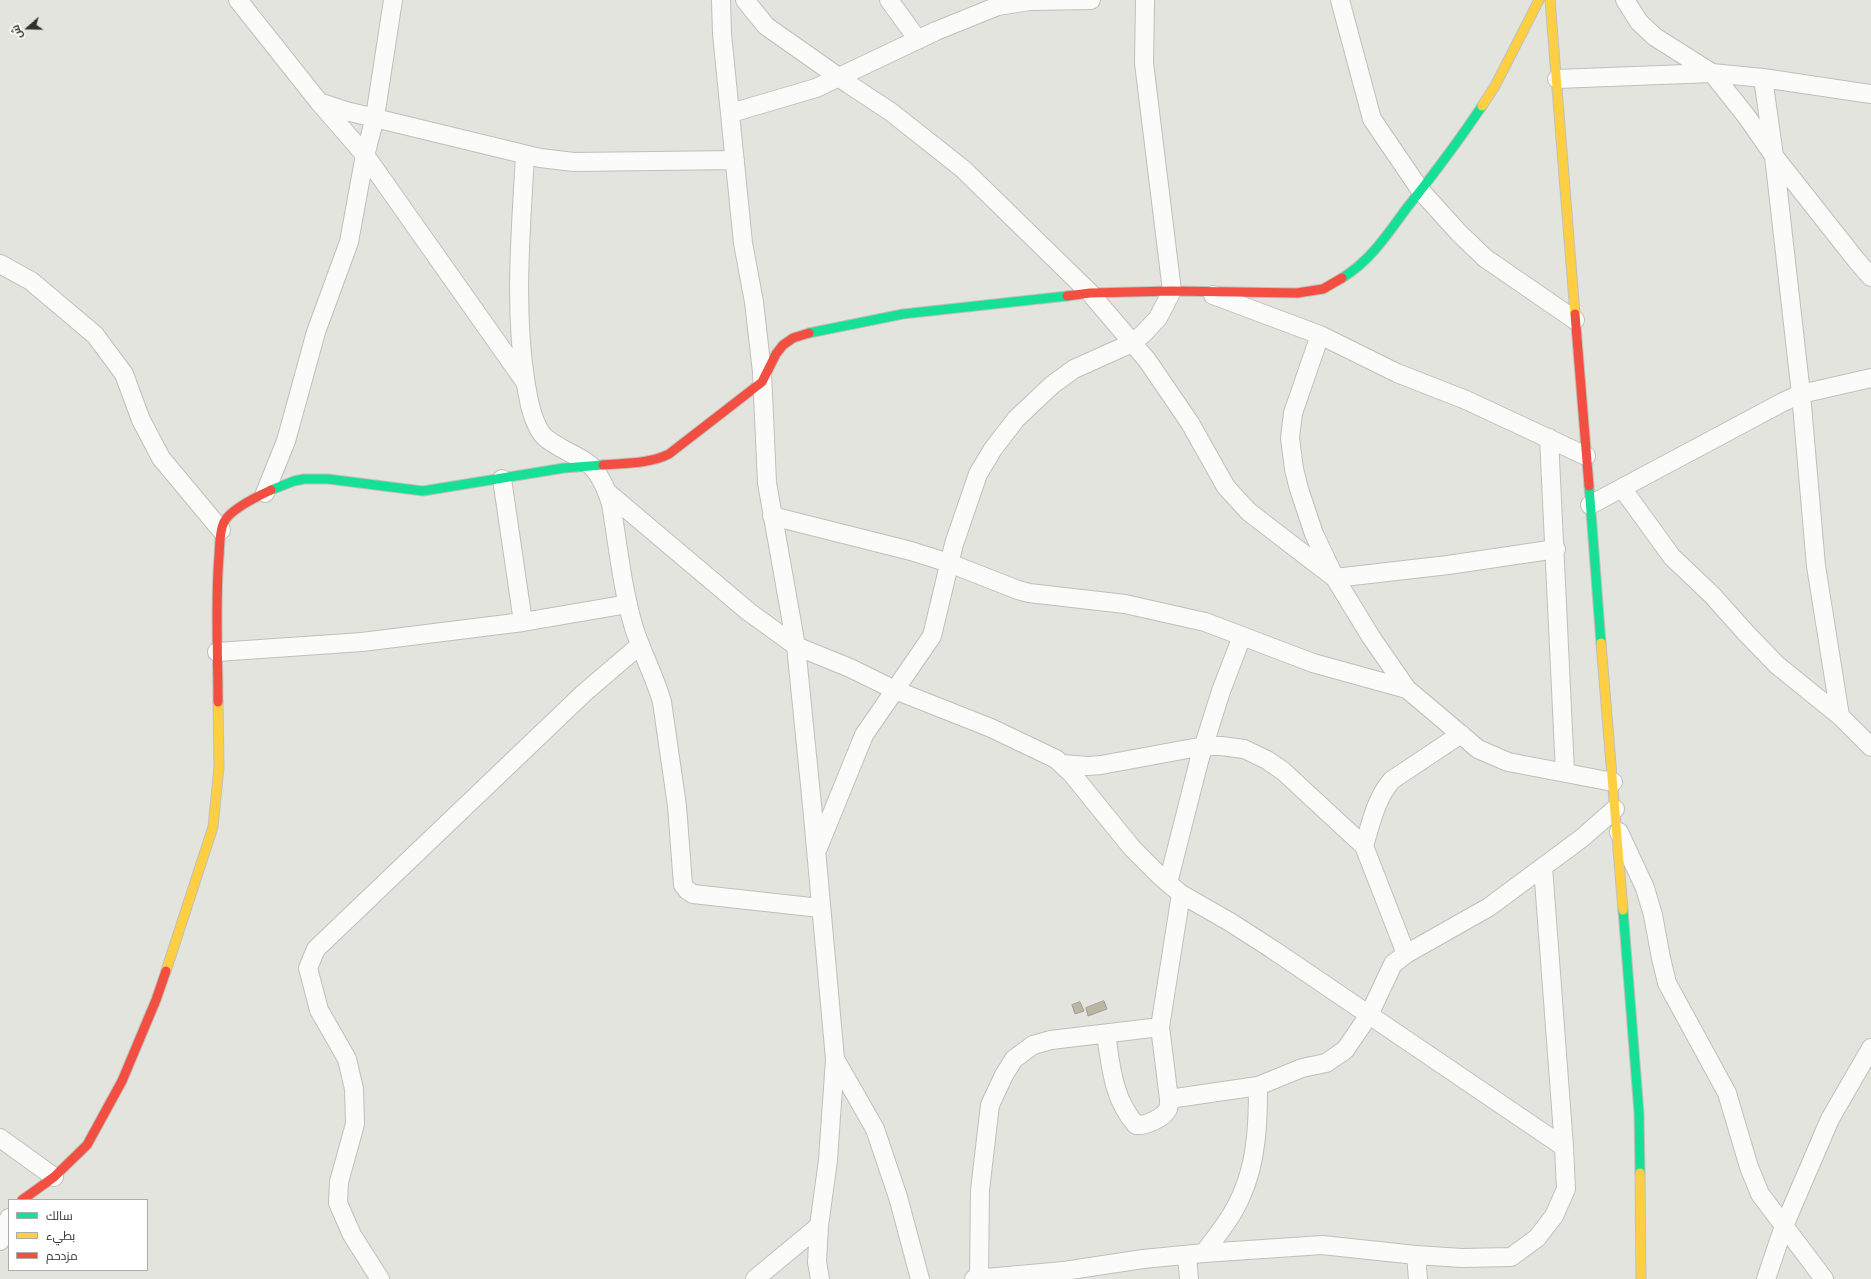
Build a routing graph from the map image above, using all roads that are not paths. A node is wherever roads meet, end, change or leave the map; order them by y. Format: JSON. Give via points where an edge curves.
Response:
{"nodes":[{"id":1,"x":238,"y":0,"type":"edge"},
{"id":2,"x":393,"y":0,"type":"edge"},
{"id":3,"x":721,"y":0,"type":"edge"},
{"id":4,"x":745,"y":0,"type":"edge"},
{"id":5,"x":889,"y":0,"type":"edge"},
{"id":6,"x":1091,"y":0,"type":"edge"},
{"id":7,"x":1145,"y":0,"type":"edge"},
{"id":8,"x":1340,"y":0,"type":"edge"},
{"id":9,"x":1539,"y":0,"type":"edge"},
{"id":10,"x":1550,"y":0,"type":"edge"},
{"id":11,"x":1625,"y":0,"type":"edge"},
{"id":12,"x":918,"y":40,"type":"junction"},
{"id":13,"x":1712,"y":73,"type":"junction"},
{"id":14,"x":839,"y":78,"type":"junction"},
{"id":15,"x":1763,"y":78,"type":"junction"},
{"id":16,"x":1557,"y":79,"type":"junction"},
{"id":17,"x":1871,"y":94,"type":"edge"},
{"id":18,"x":319,"y":102,"type":"junction"},
{"id":19,"x":731,"y":113,"type":"junction"},
{"id":20,"x":375,"y":117,"type":"junction"},
{"id":21,"x":366,"y":155,"type":"junction"},
{"id":22,"x":525,"y":155,"type":"junction"},
{"id":23,"x":1774,"y":156,"type":"junction"},
{"id":24,"x":735,"y":160,"type":"junction"},
{"id":25,"x":1421,"y":191,"type":"junction"},
{"id":26,"x":0,"y":264,"type":"edge"},
{"id":27,"x":1871,"y":277,"type":"edge"},
{"id":28,"x":1172,"y":291,"type":"junction"},
{"id":29,"x":1203,"y":291,"type":"junction"},
{"id":30,"x":1090,"y":293,"type":"junction"},
{"id":31,"x":1575,"y":320,"type":"junction"},
{"id":32,"x":1320,"y":336,"type":"junction"},
{"id":33,"x":1132,"y":342,"type":"junction"},
{"id":34,"x":1871,"y":378,"type":"edge"},
{"id":35,"x":762,"y":382,"type":"junction"},
{"id":36,"x":526,"y":383,"type":"junction"},
{"id":37,"x":1801,"y":394,"type":"junction"},
{"id":38,"x":1549,"y":438,"type":"junction"},
{"id":39,"x":1586,"y":456,"type":"junction"},
{"id":40,"x":590,"y":465,"type":"junction"},
{"id":41,"x":502,"y":480,"type":"junction"},
{"id":42,"x":1622,"y":488,"type":"junction"},
{"id":43,"x":265,"y":493,"type":"junction"},
{"id":44,"x":608,"y":494,"type":"junction"},
{"id":45,"x":1590,"y":505,"type":"junction"},
{"id":46,"x":772,"y":516,"type":"junction"},
{"id":47,"x":221,"y":530,"type":"junction"},
{"id":48,"x":1556,"y":549,"type":"junction"},
{"id":49,"x":949,"y":563,"type":"junction"},
{"id":50,"x":1335,"y":578,"type":"junction"},
{"id":51,"x":628,"y":604,"type":"junction"},
{"id":52,"x":523,"y":622,"type":"junction"},
{"id":53,"x":1242,"y":636,"type":"junction"},
{"id":54,"x":640,"y":645,"type":"junction"},
{"id":55,"x":796,"y":646,"type":"junction"},
{"id":56,"x":216,"y":652,"type":"junction"},
{"id":57,"x":1407,"y":689,"type":"junction"},
{"id":58,"x":895,"y":690,"type":"junction"},
{"id":59,"x":1840,"y":716,"type":"junction"},
{"id":60,"x":1461,"y":734,"type":"junction"},
{"id":61,"x":1204,"y":746,"type":"junction"},
{"id":62,"x":1871,"y":747,"type":"edge"},
{"id":63,"x":1063,"y":764,"type":"junction"},
{"id":64,"x":1565,"y":772,"type":"junction"},
{"id":65,"x":1613,"y":782,"type":"junction"},
{"id":66,"x":1616,"y":817,"type":"junction"},
{"id":67,"x":1364,"y":846,"type":"junction"},
{"id":68,"x":816,"y":852,"type":"junction"},
{"id":69,"x":1543,"y":867,"type":"junction"},
{"id":70,"x":1175,"y":889,"type":"junction"},
{"id":71,"x":820,"y":908,"type":"junction"},
{"id":72,"x":1406,"y":954,"type":"junction"},
{"id":73,"x":1369,"y":1015,"type":"junction"},
{"id":74,"x":1160,"y":1027,"type":"junction"},
{"id":75,"x":1106,"y":1034,"type":"junction"},
{"id":76,"x":1871,"y":1048,"type":"edge"},
{"id":77,"x":835,"y":1059,"type":"junction"},
{"id":78,"x":1258,"y":1086,"type":"junction"},
{"id":79,"x":1169,"y":1099,"type":"junction"},
{"id":80,"x":0,"y":1138,"type":"edge"},
{"id":81,"x":1564,"y":1147,"type":"junction"},
{"id":82,"x":54,"y":1177,"type":"junction"},
{"id":83,"x":23,"y":1199,"type":"edge"},
{"id":84,"x":8,"y":1221,"type":"edge"},
{"id":85,"x":819,"y":1226,"type":"junction"},
{"id":86,"x":1784,"y":1226,"type":"junction"},
{"id":87,"x":0,"y":1241,"type":"edge"},
{"id":88,"x":1196,"y":1254,"type":"junction"},
{"id":89,"x":1416,"y":1255,"type":"junction"},
{"id":90,"x":1064,"y":1275,"type":"edge"},
{"id":91,"x":380,"y":1279,"type":"edge"},
{"id":92,"x":755,"y":1279,"type":"edge"},
{"id":93,"x":820,"y":1279,"type":"edge"},
{"id":94,"x":920,"y":1279,"type":"edge"},
{"id":95,"x":977,"y":1279,"type":"edge"},
{"id":96,"x":1189,"y":1279,"type":"edge"},
{"id":97,"x":1418,"y":1279,"type":"edge"},
{"id":98,"x":1640,"y":1279,"type":"edge"},
{"id":99,"x":1766,"y":1279,"type":"edge"},
{"id":100,"x":1824,"y":1279,"type":"edge"}],
"edges":[{"from":1,"to":18,"type":"street"},
{"from":2,"to":20,"type":"street"},
{"from":3,"to":19,"type":"street","via":[[722,34]]},
{"from":4,"to":14,"type":"street","via":[[766,26]]},
{"from":5,"to":12,"type":"street"},
{"from":6,"to":12,"type":"street","via":[[1029,1],[998,6]]},
{"from":7,"to":28,"type":"street","via":[[1144,63]]},
{"from":8,"to":25,"type":"street","via":[[1372,119]]},
{"from":9,"to":25,"type":"main road","via":[[1495,86],[1473,121]]},
{"from":10,"to":16,"type":"main road"},
{"from":11,"to":13,"type":"street","via":[[1639,22],[1655,37]]},
{"from":12,"to":14,"type":"street"},
{"from":13,"to":15,"type":"street"},
{"from":13,"to":16,"type":"street"},
{"from":13,"to":23,"type":"street"},
{"from":14,"to":19,"type":"street","via":[[798,94]]},
{"from":14,"to":30,"type":"street","via":[[892,112],[964,169]]},
{"from":15,"to":17,"type":"street"},
{"from":15,"to":23,"type":"street"},
{"from":16,"to":31,"type":"main road"},
{"from":18,"to":20,"type":"street"},
{"from":18,"to":21,"type":"street"},
{"from":19,"to":24,"type":"street"},
{"from":20,"to":21,"type":"street"},
{"from":20,"to":22,"type":"street"},
{"from":21,"to":36,"type":"street"},
{"from":21,"to":43,"type":"street","via":[[347,252],[316,332],[286,441]]},
{"from":22,"to":24,"type":"street","via":[[574,162]]},
{"from":22,"to":36,"type":"street","via":[[518,268],[521,349]]},
{"from":23,"to":27,"type":"street"},
{"from":23,"to":37,"type":"street"},
{"from":24,"to":35,"type":"street","via":[[743,243],[754,302]]},
{"from":25,"to":29,"type":"main road","via":[[1372,254],[1356,270],[1322,288],[1297,293]]},
{"from":25,"to":31,"type":"street","via":[[1485,258]]},
{"from":26,"to":47,"type":"street","via":[[31,281],[95,335],[124,374],[141,420],[162,458]]},
{"from":28,"to":29,"type":"main road"},
{"from":28,"to":30,"type":"main road"},
{"from":28,"to":33,"type":"street","via":[[1158,318]]},
{"from":29,"to":32,"type":"street"},
{"from":30,"to":33,"type":"street"},
{"from":30,"to":35,"type":"main road","via":[[903,314],[805,334],[783,345]]},
{"from":31,"to":39,"type":"main road"},
{"from":32,"to":38,"type":"street","via":[[1397,373],[1466,400]]},
{"from":32,"to":50,"type":"street","via":[[1293,413],[1290,438],[1298,489],[1314,534]]},
{"from":33,"to":49,"type":"street","via":[[1074,369],[1052,385],[1016,419],[978,474]]},
{"from":33,"to":50,"type":"street","via":[[1190,423],[1226,487],[1237,500]]},
{"from":34,"to":37,"type":"street"},
{"from":35,"to":40,"type":"main road","via":[[664,456],[645,462]]},
{"from":35,"to":46,"type":"street","via":[[767,483]]},
{"from":36,"to":40,"type":"street","via":[[536,423],[542,434]]},
{"from":37,"to":42,"type":"street"},
{"from":37,"to":59,"type":"street","via":[[1816,566]]},
{"from":38,"to":39,"type":"street"},
{"from":38,"to":48,"type":"street"},
{"from":39,"to":45,"type":"main road"},
{"from":40,"to":41,"type":"main road"},
{"from":40,"to":44,"type":"street"},
{"from":41,"to":43,"type":"main road","via":[[423,491],[313,479],[294,481]]},
{"from":41,"to":52,"type":"street"},
{"from":42,"to":45,"type":"street"},
{"from":42,"to":59,"type":"street","via":[[1672,556],[1778,665]]},
{"from":43,"to":47,"type":"main road","via":[[230,515]]},
{"from":44,"to":51,"type":"street"},
{"from":44,"to":55,"type":"street","via":[[749,612]]},
{"from":45,"to":65,"type":"main road"},
{"from":46,"to":49,"type":"street"},
{"from":46,"to":55,"type":"street"},
{"from":47,"to":56,"type":"main road","via":[[217,576]]},
{"from":48,"to":50,"type":"street"},
{"from":48,"to":64,"type":"street"},
{"from":49,"to":53,"type":"street","via":[[1029,593],[1125,604],[1205,622]]},
{"from":49,"to":58,"type":"street","via":[[932,636]]},
{"from":50,"to":57,"type":"street"},
{"from":51,"to":52,"type":"street"},
{"from":51,"to":54,"type":"street"},
{"from":52,"to":56,"type":"street","via":[[362,642]]},
{"from":53,"to":57,"type":"street","via":[[1313,663]]},
{"from":53,"to":61,"type":"street"},
{"from":54,"to":71,"type":"street","via":[[662,702],[677,806],[681,877],[687,890],[693,894]]},
{"from":54,"to":91,"type":"street","via":[[584,693],[316,950],[308,968],[319,1010],[347,1059],[354,1089],[355,1124],[339,1182],[338,1203],[352,1235]]},
{"from":55,"to":58,"type":"street"},
{"from":55,"to":68,"type":"street"},
{"from":56,"to":82,"type":"main road","via":[[219,767],[213,827],[156,1000],[122,1081],[87,1145]]},
{"from":57,"to":60,"type":"street"},
{"from":58,"to":63,"type":"street","via":[[991,728]]},
{"from":58,"to":68,"type":"street","via":[[861,741]]},
{"from":59,"to":62,"type":"street"},
{"from":60,"to":64,"type":"street","via":[[1478,749],[1508,762]]},
{"from":60,"to":67,"type":"street","via":[[1392,780],[1383,789]]},
{"from":61,"to":63,"type":"street","via":[[1101,765]]},
{"from":61,"to":67,"type":"street","via":[[1244,749],[1266,760],[1283,771]]},
{"from":61,"to":70,"type":"street"},
{"from":63,"to":70,"type":"street","via":[[1132,848]]},
{"from":64,"to":65,"type":"street"},
{"from":65,"to":66,"type":"main road"},
{"from":66,"to":69,"type":"street"},
{"from":66,"to":86,"type":"street","via":[[1645,888],[1667,983],[1727,1094],[1760,1194]]},
{"from":66,"to":98,"type":"main road","via":[[1639,1113]]},
{"from":67,"to":72,"type":"street"},
{"from":68,"to":71,"type":"street"},
{"from":69,"to":72,"type":"street","via":[[1489,907]]},
{"from":69,"to":81,"type":"street"},
{"from":70,"to":73,"type":"street","via":[[1230,922]]},
{"from":70,"to":74,"type":"street"},
{"from":71,"to":77,"type":"street"},
{"from":72,"to":73,"type":"street","via":[[1393,964]]},
{"from":73,"to":78,"type":"street","via":[[1345,1050],[1326,1063],[1302,1068]]},
{"from":73,"to":81,"type":"street"},
{"from":74,"to":75,"type":"street"},
{"from":74,"to":79,"type":"street"},
{"from":75,"to":79,"type":"street","via":[[1116,1092],[1136,1125],[1143,1125],[1162,1116],[1168,1110]]},
{"from":75,"to":95,"type":"street","via":[[1050,1040],[1034,1045],[1014,1059],[1004,1075],[990,1105],[980,1190]]},
{"from":76,"to":86,"type":"street","via":[[1830,1119]]},
{"from":77,"to":85,"type":"street","via":[[828,1160]]},
{"from":77,"to":94,"type":"street","via":[[875,1129],[898,1197]]},
{"from":78,"to":79,"type":"street"},
{"from":78,"to":88,"type":"street","via":[[1252,1164],[1242,1194],[1228,1221]]},
{"from":80,"to":82,"type":"street"},
{"from":81,"to":89,"type":"street","via":[[1566,1189],[1554,1216],[1537,1238],[1523,1250],[1511,1257],[1462,1258]]},
{"from":82,"to":83,"type":"main road"},
{"from":84,"to":87,"type":"street"},
{"from":85,"to":92,"type":"street"},
{"from":85,"to":93,"type":"street","via":[[817,1262]]},
{"from":86,"to":99,"type":"street"},
{"from":86,"to":100,"type":"street"},
{"from":88,"to":89,"type":"street","via":[[1322,1245]]},
{"from":88,"to":90,"type":"street"},
{"from":88,"to":96,"type":"street"},
{"from":89,"to":97,"type":"street"},
{"from":90,"to":95,"type":"street"}]}
